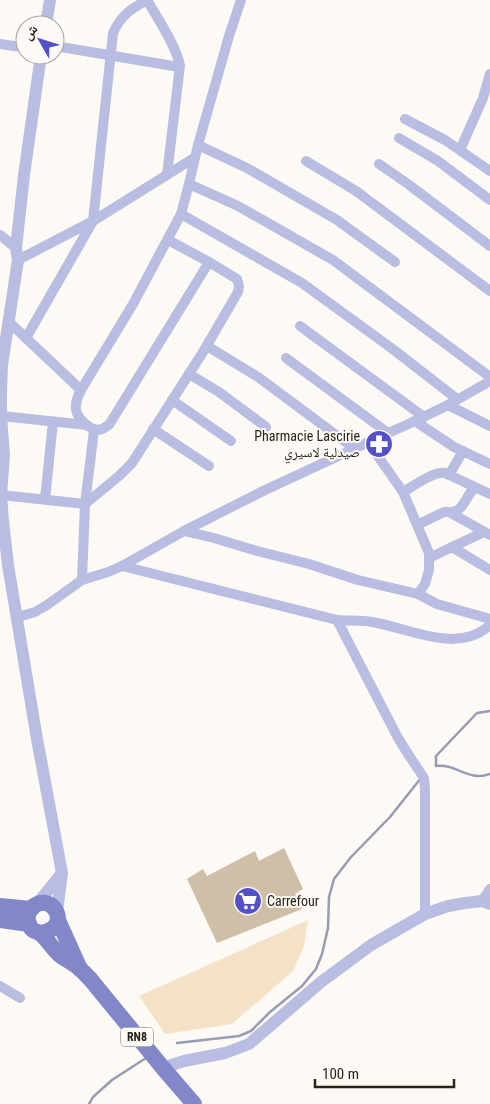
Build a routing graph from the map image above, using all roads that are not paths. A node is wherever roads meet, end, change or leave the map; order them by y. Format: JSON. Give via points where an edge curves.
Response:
{"nodes":[{"id":1,"x":50,"y":0,"type":"edge"},
{"id":2,"x":147,"y":0,"type":"edge"},
{"id":3,"x":241,"y":0,"type":"edge"},
{"id":4,"x":48,"y":15,"type":"edge"},
{"id":5,"x":0,"y":44,"type":"edge"},
{"id":6,"x":15,"y":46,"type":"edge"},
{"id":7,"x":65,"y":48,"type":"edge"},
{"id":8,"x":110,"y":56,"type":"junction"},
{"id":9,"x":40,"y":65,"type":"edge"},
{"id":10,"x":179,"y":67,"type":"junction"},
{"id":11,"x":490,"y":74,"type":"edge"},
{"id":12,"x":405,"y":119,"type":"dead end"},
{"id":13,"x":399,"y":138,"type":"dead end"},
{"id":14,"x":198,"y":145,"type":"junction"},
{"id":15,"x":460,"y":150,"type":"junction"},
{"id":16,"x":194,"y":158,"type":"junction"},
{"id":17,"x":306,"y":161,"type":"dead end"},
{"id":18,"x":379,"y":164,"type":"dead end"},
{"id":19,"x":490,"y":170,"type":"edge"},
{"id":20,"x":167,"y":175,"type":"junction"},
{"id":21,"x":189,"y":184,"type":"junction"},
{"id":22,"x":490,"y":200,"type":"edge"},
{"id":23,"x":181,"y":214,"type":"junction"},
{"id":24,"x":93,"y":221,"type":"junction"},
{"id":25,"x":0,"y":235,"type":"edge"},
{"id":26,"x":168,"y":240,"type":"junction"},
{"id":27,"x":490,"y":246,"type":"edge"},
{"id":28,"x":17,"y":254,"type":"junction"},
{"id":29,"x":209,"y":262,"type":"junction"},
{"id":30,"x":395,"y":262,"type":"dead end"},
{"id":31,"x":490,"y":291,"type":"edge"},
{"id":32,"x":9,"y":322,"type":"junction"},
{"id":33,"x":300,"y":326,"type":"dead end"},
{"id":34,"x":26,"y":338,"type":"junction"},
{"id":35,"x":207,"y":346,"type":"junction"},
{"id":36,"x":286,"y":358,"type":"dead end"},
{"id":37,"x":189,"y":374,"type":"junction"},
{"id":38,"x":489,"y":382,"type":"edge"},
{"id":39,"x":0,"y":389,"type":"edge"},
{"id":40,"x":81,"y":390,"type":"junction"},
{"id":41,"x":172,"y":400,"type":"junction"},
{"id":42,"x":453,"y":402,"type":"junction"},
{"id":43,"x":1,"y":416,"type":"edge"},
{"id":44,"x":420,"y":419,"type":"junction"},
{"id":45,"x":52,"y":422,"type":"junction"},
{"id":46,"x":490,"y":426,"type":"edge"},
{"id":47,"x":91,"y":428,"type":"junction"},
{"id":48,"x":266,"y":428,"type":"dead end"},
{"id":49,"x":154,"y":429,"type":"junction"},
{"id":50,"x":388,"y":433,"type":"junction"},
{"id":51,"x":231,"y":441,"type":"dead end"},
{"id":52,"x":368,"y":442,"type":"junction"},
{"id":53,"x":355,"y":449,"type":"junction"},
{"id":54,"x":463,"y":451,"type":"junction"},
{"id":55,"x":490,"y":464,"type":"edge"},
{"id":56,"x":209,"y":466,"type":"dead end"},
{"id":57,"x":449,"y":475,"type":"junction"},
{"id":58,"x":474,"y":487,"type":"junction"},
{"id":59,"x":403,"y":492,"type":"junction"},
{"id":60,"x":490,"y":494,"type":"edge"},
{"id":61,"x":1,"y":495,"type":"junction"},
{"id":62,"x":45,"y":499,"type":"junction"},
{"id":63,"x":85,"y":504,"type":"junction"},
{"id":64,"x":449,"y":512,"type":"junction"},
{"id":65,"x":1,"y":521,"type":"edge"},
{"id":66,"x":417,"y":525,"type":"junction"},
{"id":67,"x":184,"y":531,"type":"junction"},
{"id":68,"x":487,"y":533,"type":"edge"},
{"id":69,"x":452,"y":547,"type":"junction"},
{"id":70,"x":429,"y":558,"type":"junction"},
{"id":71,"x":122,"y":566,"type":"junction"},
{"id":72,"x":490,"y":570,"type":"edge"},
{"id":73,"x":82,"y":580,"type":"junction"},
{"id":74,"x":418,"y":594,"type":"junction"},
{"id":75,"x":18,"y":617,"type":"junction"},
{"id":76,"x":490,"y":619,"type":"edge"},
{"id":77,"x":337,"y":620,"type":"junction"},
{"id":78,"x":490,"y":625,"type":"edge"},
{"id":79,"x":62,"y":873,"type":"junction"},
{"id":80,"x":490,"y":889,"type":"edge"},
{"id":81,"x":486,"y":902,"type":"edge"},
{"id":82,"x":0,"y":906,"type":"edge"},
{"id":83,"x":424,"y":914,"type":"junction"},
{"id":84,"x":57,"y":916,"type":"junction"},
{"id":85,"x":34,"y":918,"type":"junction"},
{"id":86,"x":0,"y":920,"type":"edge"},
{"id":87,"x":80,"y":969,"type":"junction"},
{"id":88,"x":0,"y":986,"type":"edge"},
{"id":89,"x":20,"y":998,"type":"dead end"},
{"id":90,"x":163,"y":1068,"type":"junction"},
{"id":91,"x":194,"y":1104,"type":"edge"}],
"edges":[{"from":1,"to":4,"type":"street"},
{"from":2,"to":8,"type":"street","via":[[117,24]]},
{"from":2,"to":10,"type":"street","via":[[172,43]]},
{"from":3,"to":14,"type":"street"},
{"from":5,"to":6,"type":"street"},
{"from":7,"to":8,"type":"street"},
{"from":8,"to":10,"type":"street"},
{"from":8,"to":24,"type":"street"},
{"from":9,"to":28,"type":"street"},
{"from":10,"to":20,"type":"street"},
{"from":11,"to":15,"type":"street"},
{"from":12,"to":15,"type":"street"},
{"from":13,"to":22,"type":"street","via":[[438,161]]},
{"from":14,"to":16,"type":"street"},
{"from":14,"to":30,"type":"street","via":[[247,168],[337,220]]},
{"from":15,"to":19,"type":"street"},
{"from":16,"to":20,"type":"street"},
{"from":16,"to":21,"type":"street"},
{"from":17,"to":31,"type":"street","via":[[356,191]]},
{"from":18,"to":27,"type":"street"},
{"from":20,"to":24,"type":"street"},
{"from":21,"to":23,"type":"street"},
{"from":21,"to":38,"type":"street","via":[[238,206],[333,260]]},
{"from":23,"to":26,"type":"street"},
{"from":23,"to":42,"type":"street","via":[[302,283],[394,350]]},
{"from":24,"to":28,"type":"street"},
{"from":24,"to":34,"type":"street"},
{"from":25,"to":28,"type":"street"},
{"from":26,"to":29,"type":"street"},
{"from":26,"to":40,"type":"street"},
{"from":28,"to":32,"type":"street"},
{"from":29,"to":35,"type":"street","via":[[237,279],[239,286]]},
{"from":29,"to":47,"type":"street","via":[[109,425],[103,429]]},
{"from":32,"to":34,"type":"street"},
{"from":32,"to":39,"type":"street"},
{"from":33,"to":44,"type":"street"},
{"from":34,"to":40,"type":"street"},
{"from":35,"to":37,"type":"street"},
{"from":35,"to":53,"type":"street","via":[[258,377]]},
{"from":36,"to":50,"type":"street"},
{"from":37,"to":41,"type":"street"},
{"from":37,"to":48,"type":"street"},
{"from":38,"to":42,"type":"street"},
{"from":39,"to":43,"type":"street"},
{"from":40,"to":47,"type":"street","via":[[76,412]]},
{"from":41,"to":49,"type":"street"},
{"from":41,"to":51,"type":"street"},
{"from":42,"to":44,"type":"street"},
{"from":42,"to":46,"type":"street"},
{"from":43,"to":45,"type":"street"},
{"from":43,"to":61,"type":"street","via":[[4,456]]},
{"from":44,"to":50,"type":"street"},
{"from":44,"to":54,"type":"street","via":[[443,440]]},
{"from":45,"to":47,"type":"street"},
{"from":45,"to":62,"type":"street"},
{"from":47,"to":63,"type":"street"},
{"from":49,"to":56,"type":"street"},
{"from":49,"to":63,"type":"street","via":[[132,463]]},
{"from":50,"to":52,"type":"street"},
{"from":52,"to":53,"type":"street"},
{"from":52,"to":59,"type":"street"},
{"from":53,"to":67,"type":"street"},
{"from":54,"to":55,"type":"street"},
{"from":54,"to":57,"type":"street"},
{"from":57,"to":58,"type":"street"},
{"from":57,"to":59,"type":"street","via":[[440,472]]},
{"from":58,"to":60,"type":"street"},
{"from":58,"to":64,"type":"street","via":[[458,510]]},
{"from":59,"to":66,"type":"street"},
{"from":61,"to":62,"type":"street"},
{"from":61,"to":65,"type":"street"},
{"from":62,"to":63,"type":"street"},
{"from":63,"to":73,"type":"street"},
{"from":64,"to":66,"type":"street"},
{"from":64,"to":68,"type":"street"},
{"from":65,"to":75,"type":"street"},
{"from":66,"to":70,"type":"street"},
{"from":67,"to":71,"type":"street"},
{"from":67,"to":74,"type":"street"},
{"from":68,"to":69,"type":"street"},
{"from":69,"to":70,"type":"street"},
{"from":69,"to":72,"type":"street"},
{"from":70,"to":74,"type":"street","via":[[425,584]]},
{"from":71,"to":73,"type":"street"},
{"from":71,"to":77,"type":"street"},
{"from":73,"to":75,"type":"street","via":[[35,612]]},
{"from":74,"to":76,"type":"street"},
{"from":75,"to":79,"type":"street"},
{"from":77,"to":78,"type":"street","via":[[372,622],[438,639],[463,638],[482,632]]},
{"from":77,"to":83,"type":"street","via":[[398,738],[424,778]]},
{"from":79,"to":84,"type":"street"},
{"from":79,"to":85,"type":"street"},
{"from":80,"to":81,"type":"street"},
{"from":81,"to":83,"type":"street","via":[[448,906]]},
{"from":82,"to":85,"type":"main road"},
{"from":83,"to":90,"type":"street","via":[[371,945],[321,982],[249,1044]]},
{"from":84,"to":85,"type":"main road","via":[[52,906],[45,903]]},
{"from":84,"to":85,"type":"main road","via":[[55,927],[48,932]]},
{"from":84,"to":87,"type":"main road","number":"RN8"},
{"from":85,"to":86,"type":"main road"},
{"from":85,"to":87,"type":"main road","number":"RN8","via":[[59,954]]},
{"from":87,"to":90,"type":"main road","number":"RN8"},
{"from":88,"to":89,"type":"street"},
{"from":90,"to":91,"type":"main road","number":"RN8"}]}
